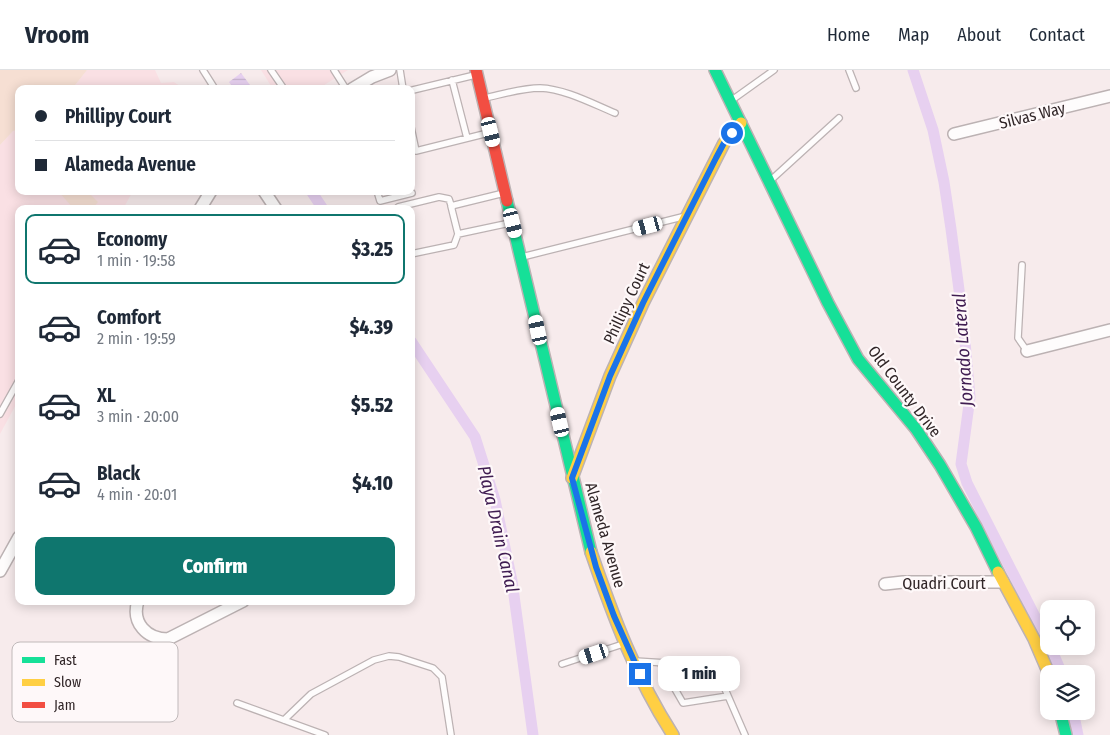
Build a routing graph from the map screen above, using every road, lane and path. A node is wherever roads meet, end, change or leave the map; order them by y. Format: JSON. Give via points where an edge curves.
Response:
{"nodes":[{"id":1,"x":203,"y":70,"type":"edge"},
{"id":2,"x":271,"y":70,"type":"edge"},
{"id":3,"x":334,"y":70,"type":"edge"},
{"id":4,"x":390,"y":70,"type":"edge"},
{"id":5,"x":400,"y":70,"type":"edge"},
{"id":6,"x":715,"y":70,"type":"edge"},
{"id":7,"x":774,"y":70,"type":"edge"},
{"id":8,"x":849,"y":70,"type":"edge"},
{"id":9,"x":477,"y":72,"type":"edge"},
{"id":10,"x":452,"y":80,"type":"junction"},
{"id":11,"x":212,"y":85,"type":"edge"},
{"id":12,"x":281,"y":85,"type":"edge"},
{"id":13,"x":343,"y":85,"type":"edge"},
{"id":14,"x":359,"y":85,"type":"edge"},
{"id":15,"x":402,"y":85,"type":"edge"},
{"id":16,"x":856,"y":88,"type":"dead end"},
{"id":17,"x":415,"y":89,"type":"edge"},
{"id":18,"x":1110,"y":96,"type":"edge"},
{"id":19,"x":483,"y":98,"type":"junction"},
{"id":20,"x":730,"y":102,"type":"junction"},
{"id":21,"x":614,"y":113,"type":"dead end"},
{"id":22,"x":839,"y":118,"type":"dead end"},
{"id":23,"x":741,"y":123,"type":"junction"},
{"id":24,"x":491,"y":132,"type":"junction"},
{"id":25,"x":954,"y":134,"type":"dead end"},
{"id":26,"x":467,"y":138,"type":"junction"},
{"id":27,"x":415,"y":151,"type":"edge"},
{"id":28,"x":770,"y":181,"type":"junction"},
{"id":29,"x":506,"y":193,"type":"junction"},
{"id":30,"x":378,"y":195,"type":"edge"},
{"id":31,"x":403,"y":195,"type":"edge"},
{"id":32,"x":406,"y":205,"type":"edge"},
{"id":33,"x":453,"y":213,"type":"junction"},
{"id":34,"x":686,"y":216,"type":"junction"},
{"id":35,"x":513,"y":223,"type":"junction"},
{"id":36,"x":458,"y":234,"type":"junction"},
{"id":37,"x":415,"y":253,"type":"edge"},
{"id":38,"x":522,"y":257,"type":"junction"},
{"id":39,"x":1022,"y":265,"type":"dead end"},
{"id":40,"x":1110,"y":330,"type":"edge"},
{"id":41,"x":1028,"y":351,"type":"joint"},
{"id":42,"x":15,"y":387,"type":"edge"},
{"id":43,"x":0,"y":414,"type":"edge"},
{"id":44,"x":572,"y":478,"type":"junction"},
{"id":45,"x":15,"y":544,"type":"edge"},
{"id":46,"x":0,"y":571,"type":"edge"},
{"id":47,"x":1003,"y":582,"type":"junction"},
{"id":48,"x":885,"y":584,"type":"dead end"},
{"id":49,"x":137,"y":605,"type":"edge"},
{"id":50,"x":235,"y":605,"type":"edge"},
{"id":51,"x":625,"y":644,"type":"junction"},
{"id":52,"x":633,"y":661,"type":"junction"},
{"id":53,"x":660,"y":663,"type":"junction"},
{"id":54,"x":562,"y":664,"type":"dead end"},
{"id":55,"x":1045,"y":665,"type":"edge"},
{"id":56,"x":728,"y":696,"type":"junction"},
{"id":57,"x":237,"y":703,"type":"dead end"},
{"id":58,"x":284,"y":720,"type":"junction"},
{"id":59,"x":1062,"y":720,"type":"edge"},
{"id":60,"x":325,"y":735,"type":"edge"},
{"id":61,"x":451,"y":735,"type":"edge"},
{"id":62,"x":673,"y":735,"type":"edge"},
{"id":63,"x":745,"y":735,"type":"edge"},
{"id":64,"x":1066,"y":735,"type":"edge"}],
"edges":[{"from":1,"to":11,"type":"lane"},
{"from":2,"to":12,"type":"lane"},
{"from":3,"to":13,"type":"lane"},
{"from":4,"to":14,"type":"street"},
{"from":5,"to":15,"type":"lane"},
{"from":6,"to":20,"type":"street","name":"Old County Drive"},
{"from":7,"to":20,"type":"lane"},
{"from":8,"to":16,"type":"lane"},
{"from":9,"to":10,"type":"lane"},
{"from":9,"to":19,"type":"street","name":"Alameda Avenue"},
{"from":10,"to":17,"type":"lane"},
{"from":10,"to":26,"type":"lane"},
{"from":18,"to":25,"type":"street","name":"Silvas Way"},
{"from":19,"to":21,"type":"lane","via":[[543,88]]},
{"from":19,"to":24,"type":"street","name":"Alameda Avenue"},
{"from":20,"to":23,"type":"street","name":"Old County Drive"},
{"from":22,"to":28,"type":"lane"},
{"from":23,"to":28,"type":"street","name":"Old County Drive"},
{"from":23,"to":34,"type":"street","name":"Phillipy Court","via":[[724,143]]},
{"from":24,"to":26,"type":"lane"},
{"from":24,"to":29,"type":"street","name":"Alameda Avenue"},
{"from":26,"to":27,"type":"lane"},
{"from":28,"to":47,"type":"street","name":"Old County Drive","via":[[858,359],[916,429],[940,465]]},
{"from":29,"to":33,"type":"lane","via":[[452,206]]},
{"from":29,"to":35,"type":"street","name":"Alameda Avenue"},
{"from":30,"to":31,"type":"lane","via":[[380,200]]},
{"from":32,"to":33,"type":"lane","via":[[439,197],[449,199]]},
{"from":33,"to":36,"type":"lane"},
{"from":34,"to":38,"type":"lane"},
{"from":34,"to":44,"type":"street","name":"Phillipy Court","via":[[610,376]]},
{"from":35,"to":36,"type":"lane"},
{"from":35,"to":38,"type":"street","name":"Alameda Avenue"},
{"from":36,"to":37,"type":"lane","via":[[454,245]]},
{"from":38,"to":44,"type":"street","name":"Alameda Avenue"},
{"from":39,"to":41,"type":"lane","via":[[1018,338]]},
{"from":40,"to":41,"type":"street"},
{"from":42,"to":43,"type":"lane"},
{"from":44,"to":51,"type":"street","name":"Alameda Avenue","via":[[589,546]]},
{"from":45,"to":46,"type":"street"},
{"from":47,"to":48,"type":"street","name":"Quadri Court"},
{"from":47,"to":55,"type":"street","name":"Old County Drive"},
{"from":49,"to":50,"type":"street","via":[[139,623],[159,639],[168,639]]},
{"from":51,"to":52,"type":"street","name":"Alameda Avenue"},
{"from":51,"to":54,"type":"lane"},
{"from":52,"to":53,"type":"lane"},
{"from":52,"to":62,"type":"street","name":"Alameda Avenue"},
{"from":53,"to":56,"type":"lane","via":[[716,666]]},
{"from":53,"to":56,"type":"lane","via":[[682,703]]},
{"from":56,"to":63,"type":"lane"},
{"from":57,"to":58,"type":"lane"},
{"from":58,"to":60,"type":"lane"},
{"from":58,"to":61,"type":"lane","via":[[311,694],[374,660],[389,656],[433,668],[442,677]]},
{"from":59,"to":64,"type":"street"}]}
